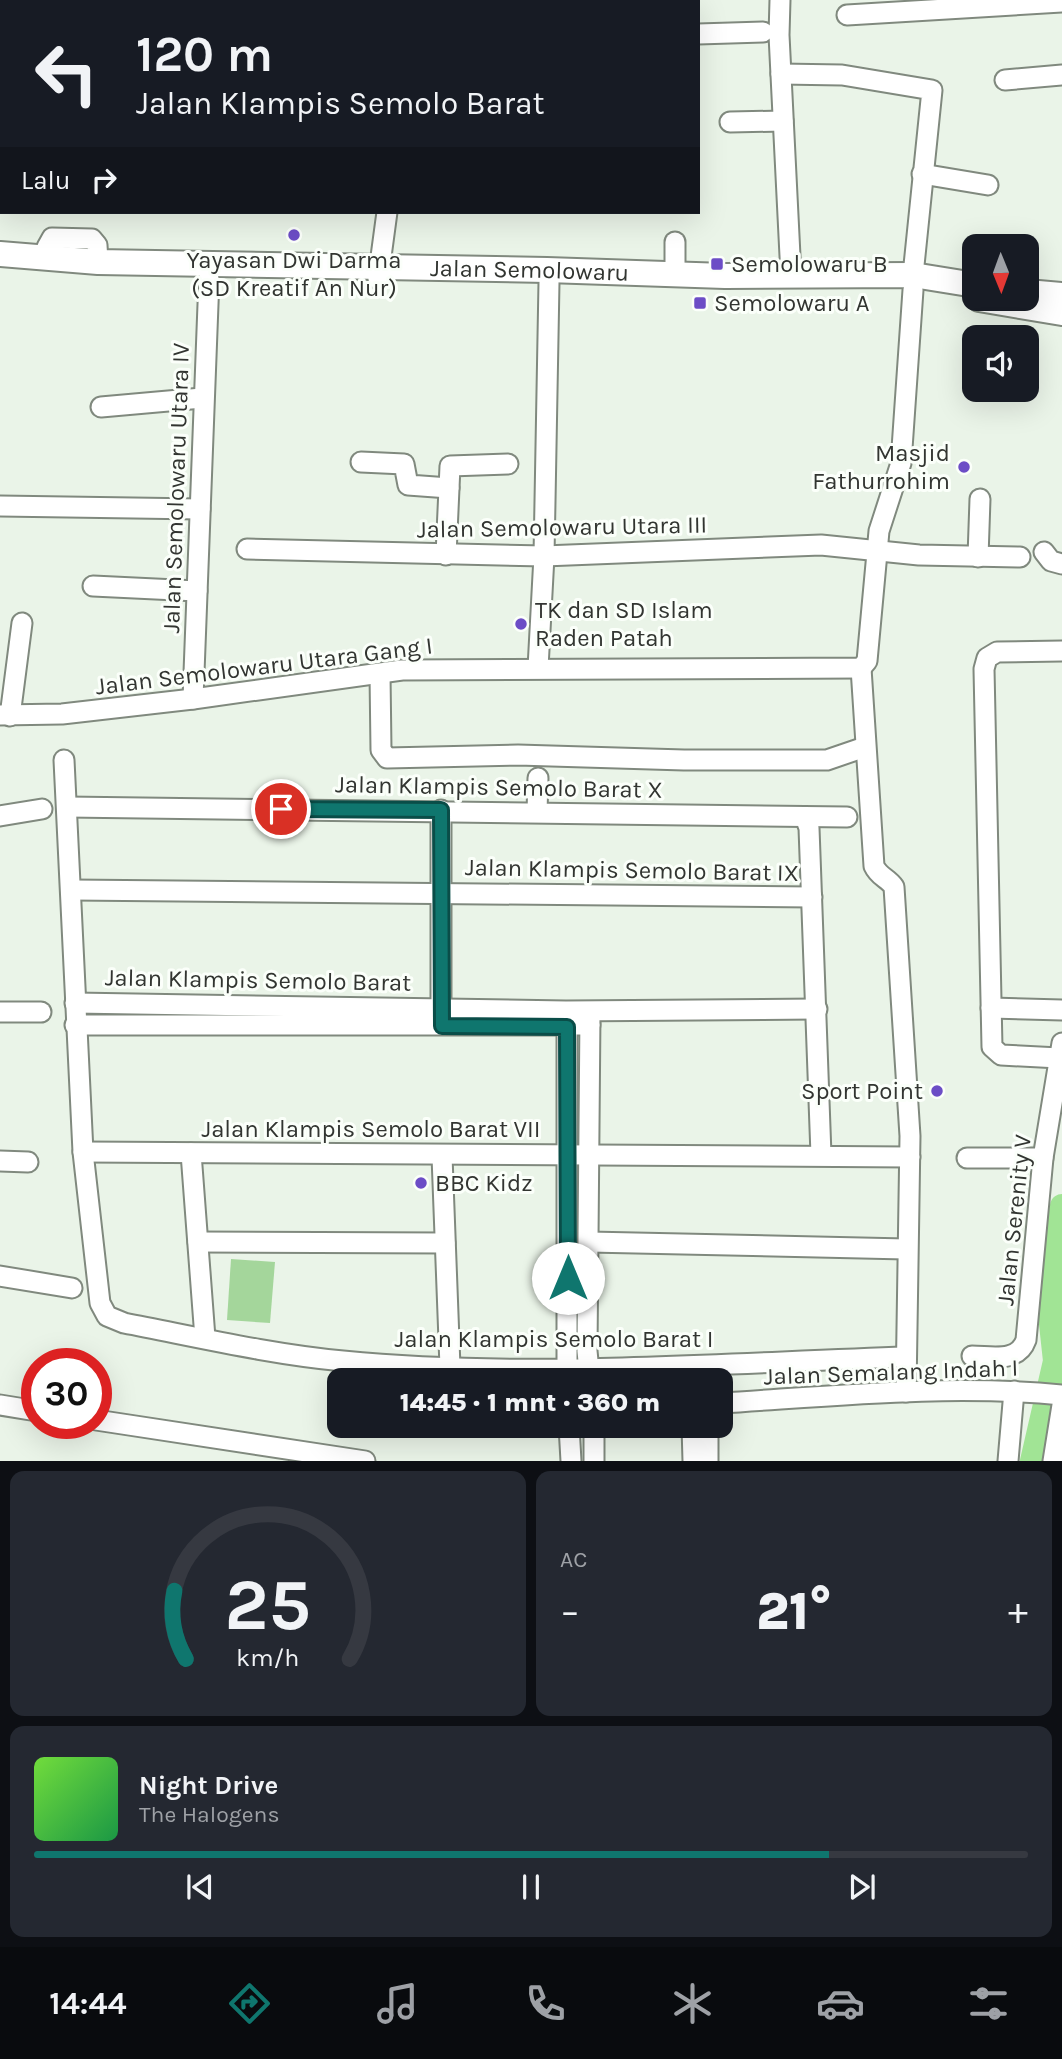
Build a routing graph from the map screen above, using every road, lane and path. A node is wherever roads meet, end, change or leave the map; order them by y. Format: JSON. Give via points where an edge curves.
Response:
{"nodes":[{"id":1,"x":780,"y":0,"type":"edge"},
{"id":2,"x":1062,"y":2,"type":"edge"},
{"id":3,"x":847,"y":15,"type":"dead end"},
{"id":4,"x":763,"y":32,"type":"dead end"},
{"id":5,"x":700,"y":33,"type":"edge"},
{"id":6,"x":781,"y":74,"type":"junction"},
{"id":7,"x":1062,"y":75,"type":"edge"},
{"id":8,"x":1005,"y":80,"type":"dead end"},
{"id":9,"x":783,"y":121,"type":"junction"},
{"id":10,"x":730,"y":122,"type":"dead end"},
{"id":11,"x":922,"y":174,"type":"junction"},
{"id":12,"x":988,"y":185,"type":"dead end"},
{"id":13,"x":387,"y":214,"type":"edge"},
{"id":14,"x":675,"y":242,"type":"dead end"},
{"id":15,"x":6,"y":262,"type":"edge"},
{"id":16,"x":378,"y":273,"type":"junction"},
{"id":17,"x":675,"y":273,"type":"junction"},
{"id":18,"x":791,"y":276,"type":"junction"},
{"id":19,"x":209,"y":278,"type":"junction"},
{"id":20,"x":550,"y":282,"type":"junction"},
{"id":21,"x":913,"y":282,"type":"junction"},
{"id":22,"x":724,"y":284,"type":"junction"},
{"id":23,"x":962,"y":284,"type":"edge"},
{"id":24,"x":1040,"y":293,"type":"edge"},
{"id":25,"x":962,"y":295,"type":"edge"},
{"id":26,"x":1062,"y":295,"type":"edge"},
{"id":27,"x":1040,"y":309,"type":"edge"},
{"id":28,"x":1062,"y":313,"type":"edge"},
{"id":29,"x":202,"y":398,"type":"junction"},
{"id":30,"x":101,"y":407,"type":"dead end"},
{"id":31,"x":361,"y":462,"type":"dead end"},
{"id":32,"x":508,"y":464,"type":"dead end"},
{"id":33,"x":449,"y":488,"type":"junction"},
{"id":34,"x":980,"y":499,"type":"dead end"},
{"id":35,"x":0,"y":506,"type":"edge"},
{"id":36,"x":200,"y":509,"type":"junction"},
{"id":37,"x":247,"y":548,"type":"dead end"},
{"id":38,"x":877,"y":549,"type":"junction"},
{"id":39,"x":1044,"y":552,"type":"dead end"},
{"id":40,"x":446,"y":555,"type":"junction"},
{"id":41,"x":544,"y":556,"type":"junction"},
{"id":42,"x":978,"y":557,"type":"junction"},
{"id":43,"x":1020,"y":557,"type":"dead end"},
{"id":44,"x":1062,"y":564,"type":"edge"},
{"id":45,"x":93,"y":586,"type":"dead end"},
{"id":46,"x":197,"y":591,"type":"junction"},
{"id":47,"x":22,"y":623,"type":"dead end"},
{"id":48,"x":1062,"y":651,"type":"edge"},
{"id":49,"x":864,"y":665,"type":"junction"},
{"id":50,"x":538,"y":668,"type":"junction"},
{"id":51,"x":380,"y":674,"type":"junction"},
{"id":52,"x":193,"y":699,"type":"junction"},
{"id":53,"x":5,"y":716,"type":"edge"},
{"id":54,"x":865,"y":747,"type":"junction"},
{"id":55,"x":64,"y":760,"type":"dead end"},
{"id":56,"x":538,"y":778,"type":"dead end"},
{"id":57,"x":67,"y":807,"type":"junction"},
{"id":58,"x":42,"y":809,"type":"dead end"},
{"id":59,"x":441,"y":810,"type":"junction"},
{"id":60,"x":537,"y":812,"type":"junction"},
{"id":61,"x":0,"y":816,"type":"edge"},
{"id":62,"x":805,"y":817,"type":"junction"},
{"id":63,"x":847,"y":817,"type":"dead end"},
{"id":64,"x":72,"y":890,"type":"junction"},
{"id":65,"x":441,"y":892,"type":"junction"},
{"id":66,"x":812,"y":897,"type":"junction"},
{"id":67,"x":75,"y":1003,"type":"junction"},
{"id":68,"x":441,"y":1006,"type":"junction"},
{"id":69,"x":991,"y":1008,"type":"junction"},
{"id":70,"x":817,"y":1009,"type":"junction"},
{"id":71,"x":1062,"y":1010,"type":"edge"},
{"id":72,"x":0,"y":1012,"type":"edge"},
{"id":73,"x":41,"y":1012,"type":"dead end"},
{"id":74,"x":590,"y":1018,"type":"junction"},
{"id":75,"x":567,"y":1019,"type":"junction"},
{"id":76,"x":75,"y":1025,"type":"junction"},
{"id":77,"x":442,"y":1026,"type":"junction"},
{"id":78,"x":1060,"y":1051,"type":"edge"},
{"id":79,"x":83,"y":1152,"type":"junction"},
{"id":80,"x":191,"y":1153,"type":"junction"},
{"id":81,"x":568,"y":1155,"type":"junction"},
{"id":82,"x":591,"y":1155,"type":"junction"},
{"id":83,"x":821,"y":1155,"type":"junction"},
{"id":84,"x":442,"y":1156,"type":"junction"},
{"id":85,"x":911,"y":1157,"type":"junction"},
{"id":86,"x":967,"y":1158,"type":"dead end"},
{"id":87,"x":1043,"y":1158,"type":"junction"},
{"id":88,"x":0,"y":1161,"type":"edge"},
{"id":89,"x":28,"y":1162,"type":"dead end"},
{"id":90,"x":198,"y":1242,"type":"junction"},
{"id":91,"x":589,"y":1242,"type":"junction"},
{"id":92,"x":445,"y":1243,"type":"junction"},
{"id":93,"x":906,"y":1249,"type":"junction"},
{"id":94,"x":0,"y":1276,"type":"edge"},
{"id":95,"x":72,"y":1288,"type":"dead end"},
{"id":96,"x":205,"y":1338,"type":"junction"},
{"id":97,"x":972,"y":1356,"type":"dead end"},
{"id":98,"x":906,"y":1357,"type":"junction"},
{"id":99,"x":450,"y":1367,"type":"junction"},
{"id":100,"x":467,"y":1368,"type":"edge"},
{"id":101,"x":567,"y":1368,"type":"edge"},
{"id":102,"x":589,"y":1368,"type":"edge"},
{"id":103,"x":701,"y":1368,"type":"edge"},
{"id":104,"x":1022,"y":1391,"type":"junction"},
{"id":105,"x":906,"y":1392,"type":"junction"},
{"id":106,"x":1058,"y":1398,"type":"edge"},
{"id":107,"x":733,"y":1402,"type":"edge"},
{"id":108,"x":0,"y":1405,"type":"edge"},
{"id":109,"x":21,"y":1408,"type":"edge"},
{"id":110,"x":112,"y":1422,"type":"edge"},
{"id":111,"x":569,"y":1438,"type":"edge"},
{"id":112,"x":594,"y":1438,"type":"edge"},
{"id":113,"x":692,"y":1438,"type":"edge"},
{"id":114,"x":708,"y":1438,"type":"edge"},
{"id":115,"x":365,"y":1461,"type":"edge"},
{"id":116,"x":570,"y":1461,"type":"edge"},
{"id":117,"x":594,"y":1461,"type":"edge"},
{"id":118,"x":693,"y":1461,"type":"edge"},
{"id":119,"x":708,"y":1461,"type":"edge"},
{"id":120,"x":1008,"y":1461,"type":"edge"},
{"id":121,"x":1053,"y":1461,"type":"edge"}],
"edges":[{"from":1,"to":6,"type":"street"},
{"from":2,"to":3,"type":"street"},
{"from":4,"to":5,"type":"street"},
{"from":6,"to":9,"type":"street"},
{"from":6,"to":11,"type":"street","via":[[842,75],[932,90]]},
{"from":7,"to":8,"type":"street"},
{"from":9,"to":10,"type":"street"},
{"from":9,"to":18,"type":"street"},
{"from":11,"to":12,"type":"street"},
{"from":11,"to":21,"type":"street"},
{"from":13,"to":16,"type":"street"},
{"from":14,"to":17,"type":"street"},
{"from":15,"to":16,"type":"main road","name":"Jalan Semolowaru","via":[[48,259]]},
{"from":15,"to":19,"type":"main road","name":"Jalan Semolowaru","via":[[92,276]]},
{"from":16,"to":17,"type":"main road","name":"Jalan Semolowaru"},
{"from":16,"to":19,"type":"main road","name":"Jalan Semolowaru"},
{"from":16,"to":20,"type":"main road","name":"Jalan Semolowaru"},
{"from":17,"to":22,"type":"main road","name":"Jalan Semolowaru"},
{"from":18,"to":21,"type":"main road","name":"Jalan Semolowaru"},
{"from":18,"to":22,"type":"main road","name":"Jalan Semolowaru"},
{"from":19,"to":29,"type":"street","name":"Jalan Semolowaru Utara IV"},
{"from":20,"to":22,"type":"main road","name":"Jalan Semolowaru"},
{"from":20,"to":41,"type":"street"},
{"from":21,"to":22,"type":"main road","name":"Jalan Semolowaru"},
{"from":21,"to":23,"type":"main road","name":"Jalan Semolowaru"},
{"from":21,"to":25,"type":"main road","name":"Jalan Semolowaru"},
{"from":21,"to":38,"type":"street","via":[[901,463],[881,519]]},
{"from":24,"to":26,"type":"main road"},
{"from":27,"to":28,"type":"main road","name":"Jalan Semolowaru"},
{"from":29,"to":30,"type":"street"},
{"from":29,"to":36,"type":"street","name":"Jalan Semolowaru Utara IV"},
{"from":31,"to":33,"type":"street","via":[[404,464],[408,485]]},
{"from":32,"to":33,"type":"street","via":[[452,465]]},
{"from":33,"to":40,"type":"street"},
{"from":34,"to":42,"type":"street"},
{"from":35,"to":36,"type":"street"},
{"from":36,"to":46,"type":"street","name":"Jalan Semolowaru Utara IV"},
{"from":37,"to":40,"type":"street","name":"Jalan Semolowaru Utara III"},
{"from":38,"to":41,"type":"street","name":"Jalan Semolowaru Utara III","via":[[821,545]]},
{"from":38,"to":42,"type":"street","name":"Jalan Semolowaru Utara III"},
{"from":38,"to":49,"type":"street"},
{"from":39,"to":44,"type":"street","via":[[1051,561]]},
{"from":40,"to":41,"type":"street","name":"Jalan Semolowaru Utara III"},
{"from":41,"to":50,"type":"street"},
{"from":42,"to":43,"type":"street","name":"Jalan Semolowaru Utara III"},
{"from":45,"to":46,"type":"street"},
{"from":46,"to":52,"type":"street","name":"Jalan Semolowaru Utara IV"},
{"from":47,"to":53,"type":"street"},
{"from":48,"to":69,"type":"street","via":[[997,652],[987,658],[984,669]]},
{"from":49,"to":50,"type":"street","name":"Jalan Semolowaru Utara Gang I"},
{"from":49,"to":54,"type":"street"},
{"from":50,"to":51,"type":"street","name":"Jalan Semolowaru Utara Gang I"},
{"from":51,"to":52,"type":"street","name":"Jalan Semolowaru Utara Gang I"},
{"from":51,"to":54,"type":"street","via":[[381,750],[387,758],[518,755],[827,760]]},
{"from":52,"to":53,"type":"street","name":"Jalan Semolowaru Utara Gang I"},
{"from":54,"to":85,"type":"street","via":[[874,866],[894,887]]},
{"from":55,"to":57,"type":"street","name":"Jalan Klampis Semolo Barat"},
{"from":56,"to":60,"type":"street"},
{"from":57,"to":59,"type":"street","name":"Jalan Klampis Semolo Barat X"},
{"from":57,"to":64,"type":"street","name":"Jalan Klampis Semolo Barat"},
{"from":58,"to":61,"type":"street"},
{"from":59,"to":60,"type":"street","name":"Jalan Klampis Semolo Barat X"},
{"from":59,"to":65,"type":"street","name":"Jalan Klampis Semolo Barat"},
{"from":60,"to":62,"type":"street","name":"Jalan Klampis Semolo Barat X"},
{"from":62,"to":63,"type":"street","name":"Jalan Klampis Semolo Barat X"},
{"from":62,"to":66,"type":"street","via":[[810,828]]},
{"from":64,"to":65,"type":"street","name":"Jalan Klampis Semolo Barat IX"},
{"from":64,"to":67,"type":"street","name":"Jalan Klampis Semolo Barat"},
{"from":65,"to":66,"type":"street","name":"Jalan Klampis Semolo Barat IX"},
{"from":65,"to":68,"type":"street","name":"Jalan Klampis Semolo Barat"},
{"from":66,"to":70,"type":"street"},
{"from":67,"to":68,"type":"street","name":"Jalan Klampis Semolo Barat"},
{"from":67,"to":76,"type":"street","name":"Jalan Klampis Semolo Barat"},
{"from":68,"to":75,"type":"street","name":"Jalan Klampis Semolo Barat"},
{"from":68,"to":77,"type":"street","name":"Jalan Klampis Semolo Barat"},
{"from":69,"to":71,"type":"street"},
{"from":69,"to":78,"type":"street","via":[[996,1053]]},
{"from":70,"to":74,"type":"street"},
{"from":70,"to":83,"type":"street"},
{"from":72,"to":73,"type":"street"},
{"from":74,"to":75,"type":"street"},
{"from":74,"to":82,"type":"street"},
{"from":75,"to":77,"type":"street","name":"Jalan Klampis Semolo Barat"},
{"from":75,"to":81,"type":"street"},
{"from":76,"to":77,"type":"street","name":"Jalan Klampis Semolo Barat"},
{"from":76,"to":79,"type":"street","name":"Jalan Klampis Semolo Barat"},
{"from":78,"to":87,"type":"street","name":"Jalan Serenity V"},
{"from":79,"to":80,"type":"street","name":"Jalan Klampis Semolo Barat VII"},
{"from":79,"to":96,"type":"street","name":"Jalan Klampis Semolo Barat I","via":[[103,1310],[124,1323]]},
{"from":80,"to":84,"type":"street","name":"Jalan Klampis Semolo Barat VII"},
{"from":80,"to":90,"type":"street"},
{"from":81,"to":82,"type":"street","name":"Jalan Klampis Semolo Barat VII"},
{"from":81,"to":84,"type":"street","name":"Jalan Klampis Semolo Barat VII"},
{"from":81,"to":101,"type":"street"},
{"from":82,"to":83,"type":"street","name":"Jalan Klampis Semolo Barat VII"},
{"from":82,"to":91,"type":"street"},
{"from":83,"to":85,"type":"street","name":"Jalan Klampis Semolo Barat VII"},
{"from":84,"to":92,"type":"street"},
{"from":85,"to":93,"type":"street"},
{"from":86,"to":87,"type":"street"},
{"from":87,"to":97,"type":"street","name":"Jalan Serenity V","via":[[1023,1349],[1014,1356]]},
{"from":88,"to":89,"type":"street"},
{"from":90,"to":92,"type":"street"},
{"from":90,"to":96,"type":"street"},
{"from":91,"to":93,"type":"street"},
{"from":91,"to":102,"type":"street"},
{"from":92,"to":99,"type":"street"},
{"from":93,"to":98,"type":"street"},
{"from":94,"to":95,"type":"street"},
{"from":96,"to":99,"type":"street","name":"Jalan Klampis Semolo Barat I","via":[[293,1355]]},
{"from":98,"to":103,"type":"street","name":"Jalan Klampis Semolo Barat I"},
{"from":98,"to":105,"type":"street"},
{"from":99,"to":100,"type":"street","name":"Jalan Klampis Semolo Barat I"},
{"from":104,"to":105,"type":"street","name":"Jalan Semalang Indah I"},
{"from":104,"to":106,"type":"street","name":"Jalan Semalang Indah I"},
{"from":104,"to":120,"type":"street"},
{"from":105,"to":107,"type":"street","name":"Jalan Semalang Indah I"},
{"from":106,"to":121,"type":"street"},
{"from":108,"to":109,"type":"street"},
{"from":110,"to":115,"type":"street"},
{"from":111,"to":116,"type":"street"},
{"from":112,"to":117,"type":"street"},
{"from":113,"to":118,"type":"street"},
{"from":114,"to":119,"type":"street"}]}
